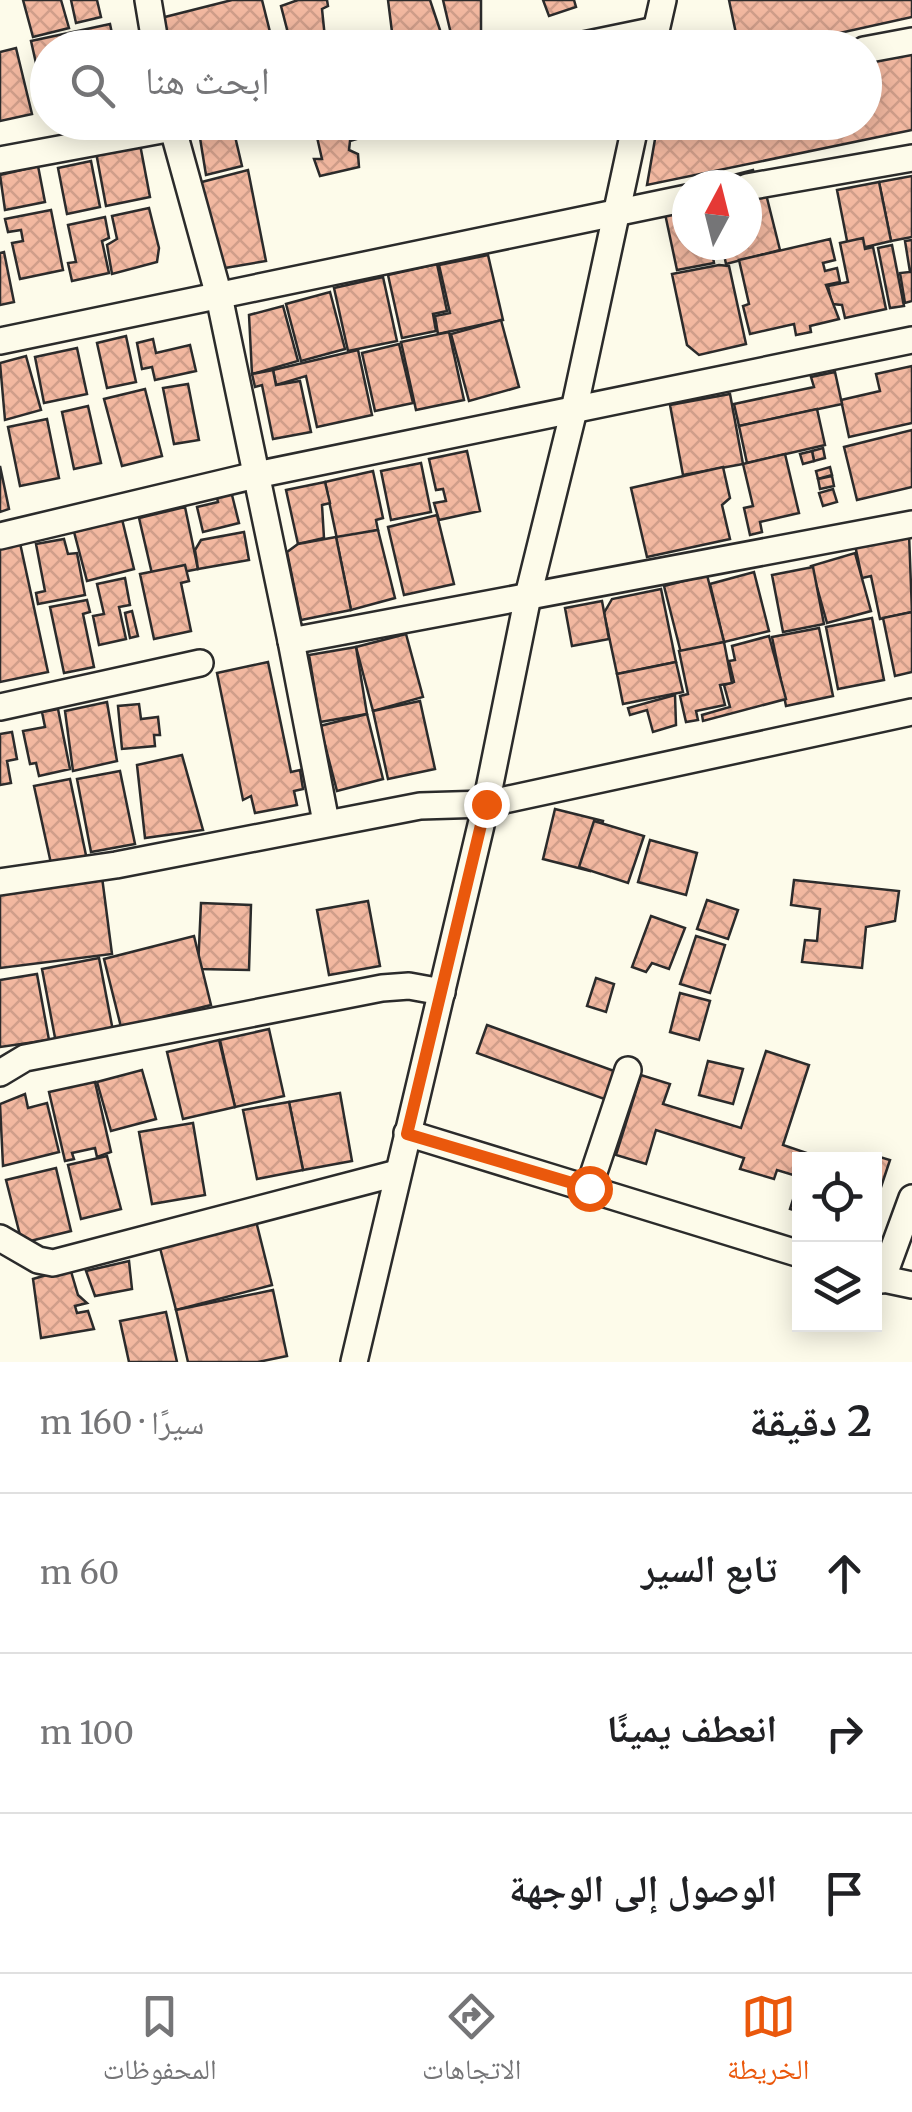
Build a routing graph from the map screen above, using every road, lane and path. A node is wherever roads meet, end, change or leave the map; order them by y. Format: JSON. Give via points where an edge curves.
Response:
{"nodes":[{"id":1,"x":148,"y":0,"type":"edge"},
{"id":2,"x":663,"y":0,"type":"edge"},
{"id":3,"x":153,"y":30,"type":"edge"},
{"id":4,"x":656,"y":30,"type":"edge"},
{"id":5,"x":912,"y":40,"type":"edge"},
{"id":6,"x":882,"y":46,"type":"edge"},
{"id":7,"x":101,"y":140,"type":"edge"},
{"id":8,"x":175,"y":140,"type":"edge"},
{"id":9,"x":632,"y":140,"type":"edge"},
{"id":10,"x":912,"y":158,"type":"edge"},
{"id":11,"x":0,"y":160,"type":"edge"},
{"id":12,"x":762,"y":184,"type":"edge"},
{"id":13,"x":672,"y":201,"type":"edge"},
{"id":14,"x":617,"y":210,"type":"junction"},
{"id":15,"x":219,"y":296,"type":"junction"},
{"id":16,"x":912,"y":340,"type":"edge"},
{"id":17,"x":0,"y":342,"type":"edge"},
{"id":18,"x":574,"y":410,"type":"junction"},
{"id":19,"x":256,"y":475,"type":"junction"},
{"id":20,"x":912,"y":524,"type":"edge"},
{"id":21,"x":0,"y":536,"type":"edge"},
{"id":22,"x":528,"y":596,"type":"junction"},
{"id":23,"x":292,"y":641,"type":"junction"},
{"id":24,"x":200,"y":663,"type":"dead end"},
{"id":25,"x":0,"y":707,"type":"edge"},
{"id":26,"x":912,"y":712,"type":"edge"},
{"id":27,"x":486,"y":804,"type":"junction"},
{"id":28,"x":326,"y":822,"type":"junction"},
{"id":29,"x":0,"y":882,"type":"edge"},
{"id":30,"x":442,"y":992,"type":"junction"},
{"id":31,"x":628,"y":1070,"type":"dead end"},
{"id":32,"x":0,"y":1073,"type":"edge"},
{"id":33,"x":407,"y":1134,"type":"junction"},
{"id":34,"x":398,"y":1173,"type":"junction"},
{"id":35,"x":589,"y":1188,"type":"junction"},
{"id":36,"x":912,"y":1198,"type":"edge"},
{"id":37,"x":0,"y":1238,"type":"edge"},
{"id":38,"x":792,"y":1251,"type":"edge"},
{"id":39,"x":882,"y":1269,"type":"edge"},
{"id":40,"x":882,"y":1279,"type":"edge"},
{"id":41,"x":912,"y":1286,"type":"edge"},
{"id":42,"x":354,"y":1362,"type":"edge"}],
"edges":[{"from":1,"to":3,"type":"street"},
{"from":2,"to":4,"type":"street"},
{"from":5,"to":6,"type":"street"},
{"from":7,"to":11,"type":"street"},
{"from":8,"to":15,"type":"street"},
{"from":9,"to":14,"type":"street"},
{"from":10,"to":12,"type":"street"},
{"from":13,"to":14,"type":"street"},
{"from":14,"to":15,"type":"street"},
{"from":14,"to":18,"type":"street"},
{"from":15,"to":17,"type":"street"},
{"from":15,"to":19,"type":"street"},
{"from":16,"to":18,"type":"street"},
{"from":18,"to":19,"type":"street"},
{"from":18,"to":22,"type":"street"},
{"from":19,"to":21,"type":"street"},
{"from":19,"to":23,"type":"street"},
{"from":20,"to":22,"type":"street"},
{"from":22,"to":23,"type":"street"},
{"from":22,"to":27,"type":"street"},
{"from":23,"to":28,"type":"street"},
{"from":24,"to":25,"type":"street"},
{"from":26,"to":27,"type":"street"},
{"from":27,"to":28,"type":"street","via":[[420,806]]},
{"from":27,"to":30,"type":"street"},
{"from":28,"to":29,"type":"street"},
{"from":30,"to":32,"type":"street","via":[[382,988],[25,1058]]},
{"from":30,"to":33,"type":"street"},
{"from":31,"to":35,"type":"street"},
{"from":33,"to":34,"type":"street"},
{"from":33,"to":35,"type":"street"},
{"from":34,"to":37,"type":"street","via":[[53,1263]]},
{"from":34,"to":42,"type":"street"},
{"from":35,"to":38,"type":"street"},
{"from":36,"to":39,"type":"street"},
{"from":40,"to":41,"type":"street"}]}
